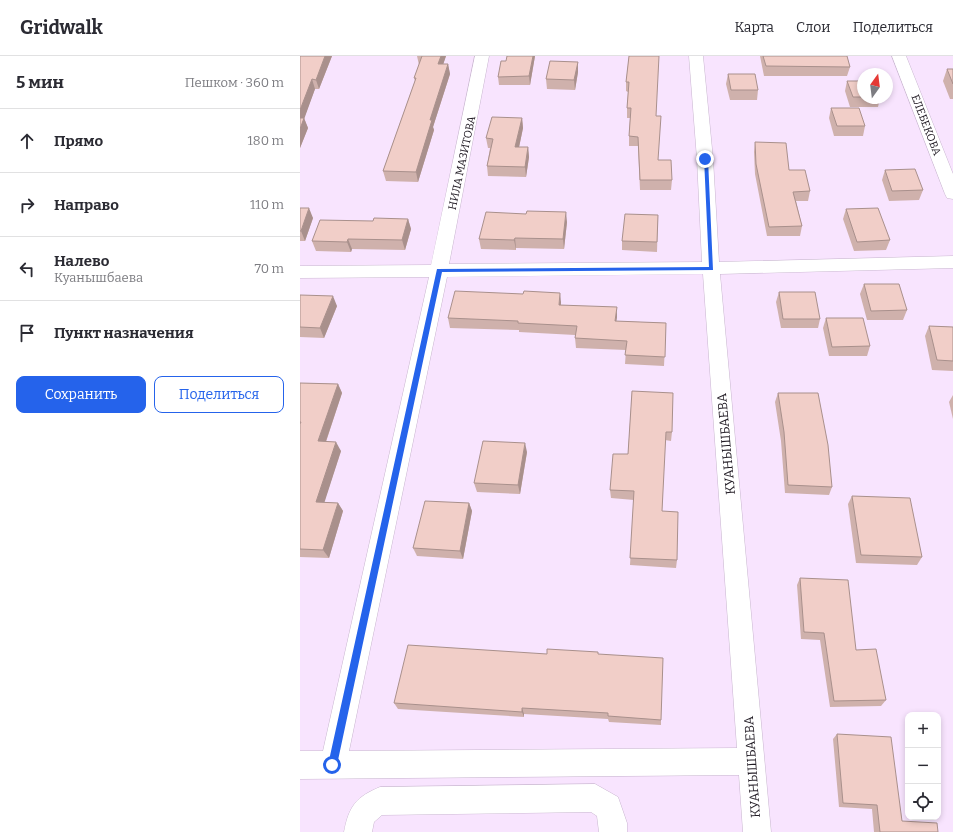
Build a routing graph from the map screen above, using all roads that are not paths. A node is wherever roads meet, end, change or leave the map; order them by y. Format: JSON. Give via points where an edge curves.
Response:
{"nodes":[{"id":1,"x":482,"y":56,"type":"edge"},
{"id":2,"x":696,"y":56,"type":"edge"},
{"id":3,"x":899,"y":56,"type":"edge"},
{"id":4,"x":953,"y":194,"type":"edge"},
{"id":5,"x":953,"y":262,"type":"edge"},
{"id":6,"x":711,"y":268,"type":"junction"},
{"id":7,"x":439,"y":271,"type":"junction"},
{"id":8,"x":300,"y":272,"type":"edge"},
{"id":9,"x":752,"y":761,"type":"junction"},
{"id":10,"x":300,"y":765,"type":"edge"},
{"id":11,"x":332,"y":765,"type":"junction"},
{"id":12,"x":358,"y":832,"type":"edge"},
{"id":13,"x":613,"y":832,"type":"edge"},
{"id":14,"x":757,"y":832,"type":"edge"}],
"edges":[{"from":1,"to":7,"type":"street","name":"НИЛА МАЗИТОВА"},
{"from":2,"to":6,"type":"street","name":"КУАНЫШБАЕВА"},
{"from":3,"to":4,"type":"street","name":"ЕЛЕБЕКОВА"},
{"from":5,"to":6,"type":"street"},
{"from":6,"to":7,"type":"street"},
{"from":6,"to":9,"type":"street","name":"КУАНЫШБАЕВА"},
{"from":7,"to":8,"type":"street"},
{"from":7,"to":11,"type":"street","name":"НИЛА МАЗИТОВА"},
{"from":9,"to":11,"type":"street"},
{"from":9,"to":14,"type":"street","name":"КУАНЫШБАЕВА"},
{"from":10,"to":11,"type":"street"},
{"from":12,"to":13,"type":"street","via":[[360,819],[367,807],[380,802],[595,798],[608,808]]}]}
